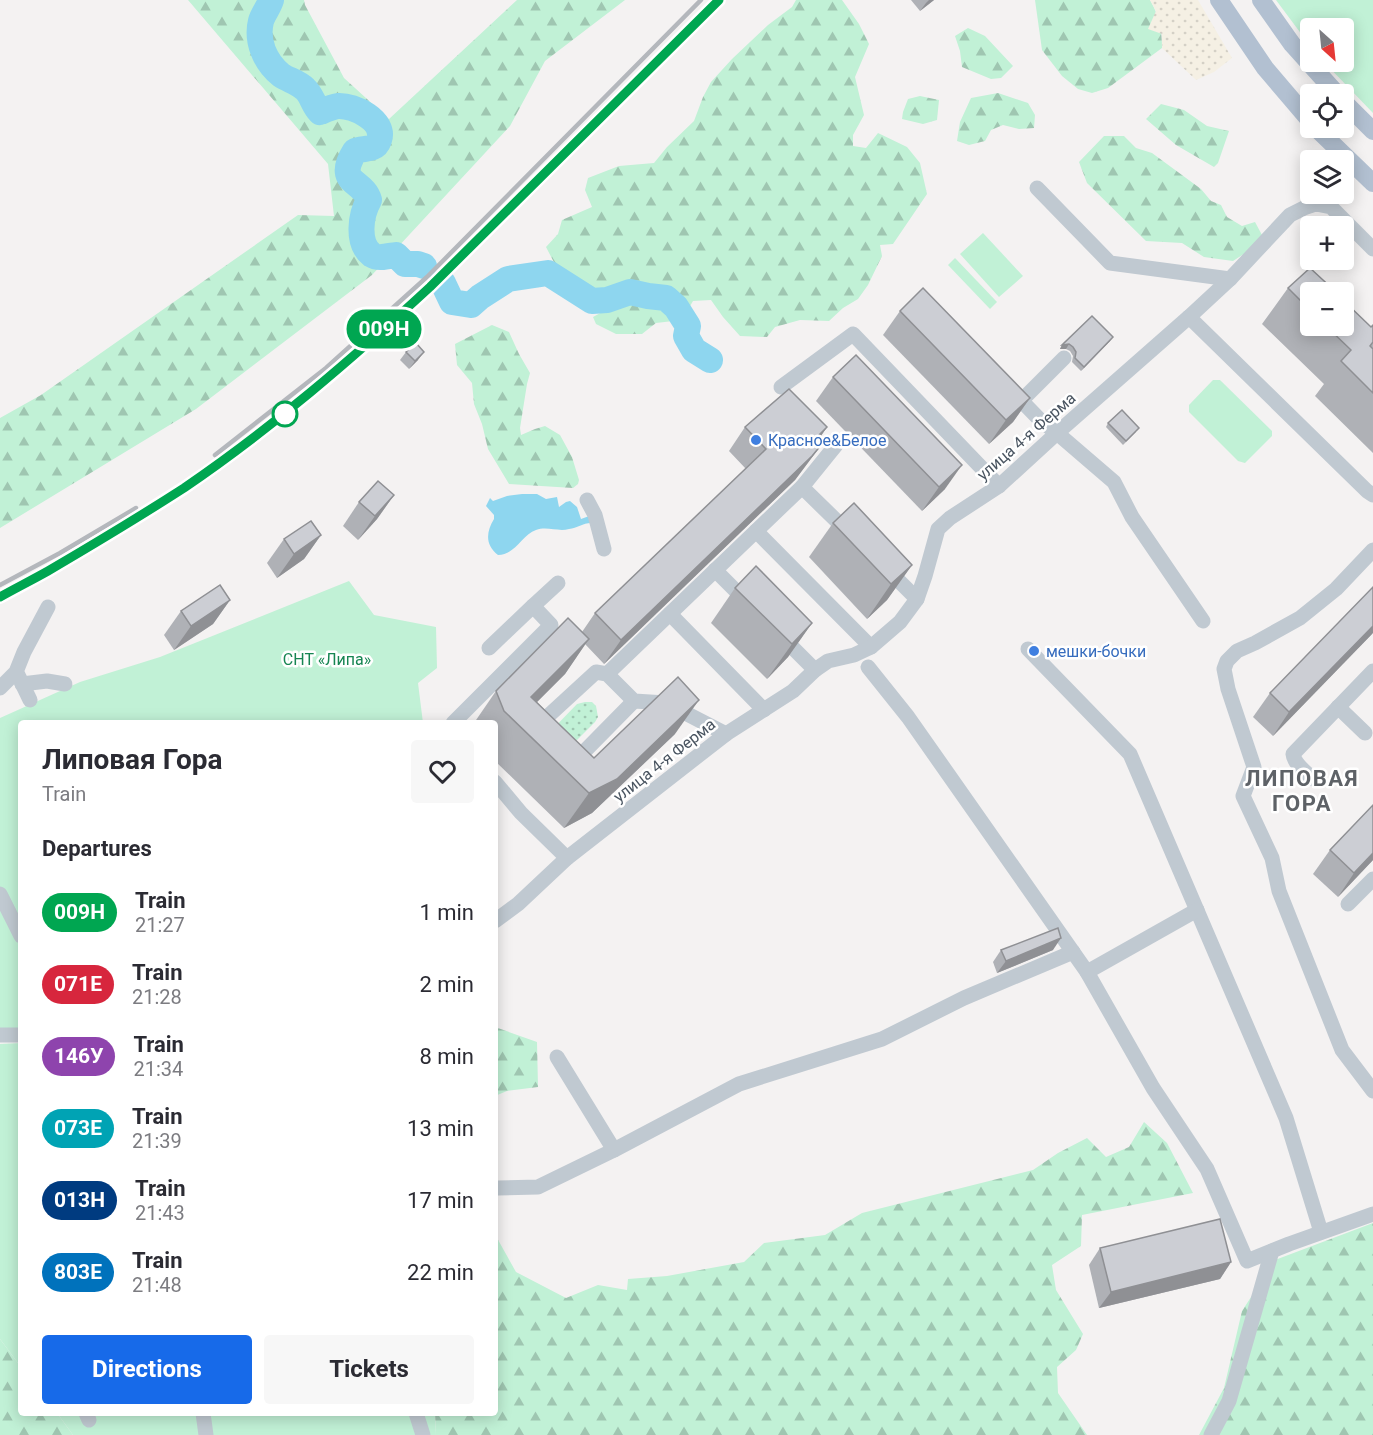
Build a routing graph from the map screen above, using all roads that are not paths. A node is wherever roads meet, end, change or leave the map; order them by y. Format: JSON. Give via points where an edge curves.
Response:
{"nodes":[{"id":1,"x":1219,"y":0,"type":"edge"},
{"id":2,"x":1261,"y":0,"type":"edge"},
{"id":3,"x":1328,"y":84,"type":"edge"},
{"id":4,"x":1300,"y":109,"type":"edge"},
{"id":5,"x":1354,"y":112,"type":"edge"},
{"id":6,"x":1373,"y":131,"type":"edge"},
{"id":7,"x":1326,"y":138,"type":"edge"},
{"id":8,"x":1373,"y":183,"type":"edge"},
{"id":9,"x":1037,"y":188,"type":"dead end"},
{"id":10,"x":1373,"y":249,"type":"edge"},
{"id":11,"x":1230,"y":279,"type":"junction"},
{"id":12,"x":1189,"y":317,"type":"junction"},
{"id":13,"x":1064,"y":358,"type":"dead end"},
{"id":14,"x":1005,"y":385,"type":"edge"},
{"id":15,"x":780,"y":387,"type":"dead end"},
{"id":16,"x":1021,"y":401,"type":"junction"},
{"id":17,"x":1057,"y":433,"type":"junction"},
{"id":18,"x":836,"y":445,"type":"dead end"},
{"id":19,"x":999,"y":486,"type":"junction"},
{"id":20,"x":802,"y":487,"type":"junction"},
{"id":21,"x":1373,"y":495,"type":"edge"},
{"id":22,"x":587,"y":500,"type":"dead end"},
{"id":23,"x":756,"y":531,"type":"junction"},
{"id":24,"x":859,"y":542,"type":"edge"},
{"id":25,"x":604,"y":549,"type":"dead end"},
{"id":26,"x":1373,"y":549,"type":"edge"},
{"id":27,"x":876,"y":559,"type":"edge"},
{"id":28,"x":715,"y":570,"type":"junction"},
{"id":29,"x":558,"y":583,"type":"dead end"},
{"id":30,"x":917,"y":599,"type":"junction"},
{"id":31,"x":533,"y":606,"type":"junction"},
{"id":32,"x":48,"y":607,"type":"dead end"},
{"id":33,"x":757,"y":612,"type":"edge"},
{"id":34,"x":670,"y":614,"type":"junction"},
{"id":35,"x":1203,"y":621,"type":"dead end"},
{"id":36,"x":774,"y":628,"type":"edge"},
{"id":37,"x":871,"y":647,"type":"junction"},
{"id":38,"x":489,"y":648,"type":"dead end"},
{"id":39,"x":1028,"y":649,"type":"dead end"},
{"id":40,"x":868,"y":668,"type":"dead end"},
{"id":41,"x":815,"y":670,"type":"junction"},
{"id":42,"x":1373,"y":671,"type":"edge"},
{"id":43,"x":607,"y":674,"type":"junction"},
{"id":44,"x":19,"y":678,"type":"junction"},
{"id":45,"x":65,"y":684,"type":"dead end"},
{"id":46,"x":0,"y":688,"type":"edge"},
{"id":47,"x":30,"y":700,"type":"dead end"},
{"id":48,"x":634,"y":701,"type":"junction"},
{"id":49,"x":1338,"y":707,"type":"junction"},
{"id":50,"x":764,"y":710,"type":"junction"},
{"id":51,"x":456,"y":720,"type":"edge"},
{"id":52,"x":1365,"y":733,"type":"dead end"},
{"id":53,"x":726,"y":734,"type":"junction"},
{"id":54,"x":537,"y":741,"type":"edge"},
{"id":55,"x":560,"y":762,"type":"edge"},
{"id":56,"x":1313,"y":779,"type":"dead end"},
{"id":57,"x":498,"y":786,"type":"edge"},
{"id":58,"x":567,"y":858,"type":"junction"},
{"id":59,"x":1373,"y":879,"type":"edge"},
{"id":60,"x":0,"y":894,"type":"edge"},
{"id":61,"x":1348,"y":904,"type":"dead end"},
{"id":62,"x":1197,"y":910,"type":"junction"},
{"id":63,"x":498,"y":919,"type":"edge"},
{"id":64,"x":18,"y":930,"type":"edge"},
{"id":65,"x":1073,"y":952,"type":"junction"},
{"id":66,"x":1087,"y":972,"type":"junction"},
{"id":67,"x":0,"y":1035,"type":"edge"},
{"id":68,"x":18,"y":1035,"type":"edge"},
{"id":69,"x":557,"y":1057,"type":"dead end"},
{"id":70,"x":1373,"y":1091,"type":"edge"},
{"id":71,"x":615,"y":1150,"type":"junction"},
{"id":72,"x":498,"y":1188,"type":"dead end"},
{"id":73,"x":1373,"y":1214,"type":"edge"},
{"id":74,"x":1321,"y":1232,"type":"junction"},
{"id":75,"x":1272,"y":1251,"type":"junction"},
{"id":76,"x":203,"y":1416,"type":"edge"},
{"id":77,"x":417,"y":1416,"type":"edge"},
{"id":78,"x":206,"y":1435,"type":"edge"},
{"id":79,"x":423,"y":1435,"type":"edge"},
{"id":80,"x":1211,"y":1435,"type":"edge"}],
"edges":[{"from":1,"to":4,"type":"main road","via":[[1265,68]]},
{"from":2,"to":3,"type":"main road","via":[[1292,44]]},
{"from":5,"to":6,"type":"main road"},
{"from":7,"to":8,"type":"main road"},
{"from":9,"to":11,"type":"street","via":[[1110,263]]},
{"from":10,"to":11,"type":"street","name":"улица 4-я Ферма","via":[[1331,207],[1316,204],[1290,215]]},
{"from":11,"to":12,"type":"street","name":"улица 4-я Ферма"},
{"from":12,"to":17,"type":"street","name":"улица 4-я Ферма"},
{"from":12,"to":21,"type":"street"},
{"from":13,"to":16,"type":"street"},
{"from":14,"to":16,"type":"street"},
{"from":15,"to":19,"type":"street","via":[[853,334]]},
{"from":16,"to":17,"type":"street"},
{"from":17,"to":19,"type":"street","name":"улица 4-я Ферма"},
{"from":17,"to":35,"type":"street","via":[[1114,482],[1132,517]]},
{"from":18,"to":20,"type":"street"},
{"from":19,"to":30,"type":"street","name":"улица 4-я Ферма","via":[[938,529]]},
{"from":20,"to":23,"type":"street"},
{"from":20,"to":24,"type":"street"},
{"from":22,"to":25,"type":"street"},
{"from":23,"to":28,"type":"street"},
{"from":23,"to":37,"type":"street"},
{"from":26,"to":70,"type":"street","via":[[1300,618],[1237,651],[1224,669],[1254,767],[1244,796],[1272,858],[1279,891],[1342,1050]]},
{"from":27,"to":30,"type":"street"},
{"from":28,"to":33,"type":"street"},
{"from":28,"to":34,"type":"street"},
{"from":29,"to":31,"type":"street"},
{"from":30,"to":37,"type":"street","name":"улица 4-я Ферма","via":[[900,622]]},
{"from":31,"to":38,"type":"street"},
{"from":31,"to":51,"type":"street","via":[[551,625]]},
{"from":32,"to":44,"type":"street","via":[[24,652]]},
{"from":34,"to":43,"type":"street"},
{"from":34,"to":50,"type":"street"},
{"from":36,"to":41,"type":"street"},
{"from":37,"to":41,"type":"street","name":"улица 4-я Ферма","via":[[828,661]]},
{"from":39,"to":62,"type":"street","via":[[1130,754]]},
{"from":40,"to":65,"type":"street","via":[[908,717]]},
{"from":41,"to":50,"type":"street","name":"улица 4-я Ферма"},
{"from":42,"to":49,"type":"street"},
{"from":43,"to":48,"type":"street"},
{"from":43,"to":54,"type":"street","via":[[596,672],[530,734]]},
{"from":44,"to":45,"type":"street"},
{"from":44,"to":46,"type":"street"},
{"from":44,"to":47,"type":"street"},
{"from":48,"to":53,"type":"street","via":[[666,703]]},
{"from":48,"to":55,"type":"street","via":[[567,769]]},
{"from":49,"to":52,"type":"street"},
{"from":49,"to":56,"type":"street","via":[[1293,754],[1296,763]]},
{"from":50,"to":53,"type":"street","name":"улица 4-я Ферма"},
{"from":53,"to":58,"type":"street","name":"улица 4-я Ферма"},
{"from":57,"to":58,"type":"street"},
{"from":58,"to":63,"type":"street","name":"улица 4-я Ферма"},
{"from":59,"to":61,"type":"street"},
{"from":60,"to":64,"type":"street"},
{"from":62,"to":66,"type":"street"},
{"from":62,"to":74,"type":"street","via":[[1286,1118]]},
{"from":65,"to":66,"type":"street"},
{"from":65,"to":71,"type":"street","via":[[964,998],[882,1039],[739,1084]]},
{"from":66,"to":75,"type":"street","via":[[1153,1088],[1207,1169],[1247,1261]]},
{"from":67,"to":68,"type":"street"},
{"from":69,"to":71,"type":"street"},
{"from":71,"to":72,"type":"street","via":[[538,1187]]},
{"from":73,"to":74,"type":"street"},
{"from":74,"to":75,"type":"street"},
{"from":75,"to":80,"type":"street","via":[[1229,1401]]},
{"from":76,"to":78,"type":"street"},
{"from":77,"to":79,"type":"street"}]}
